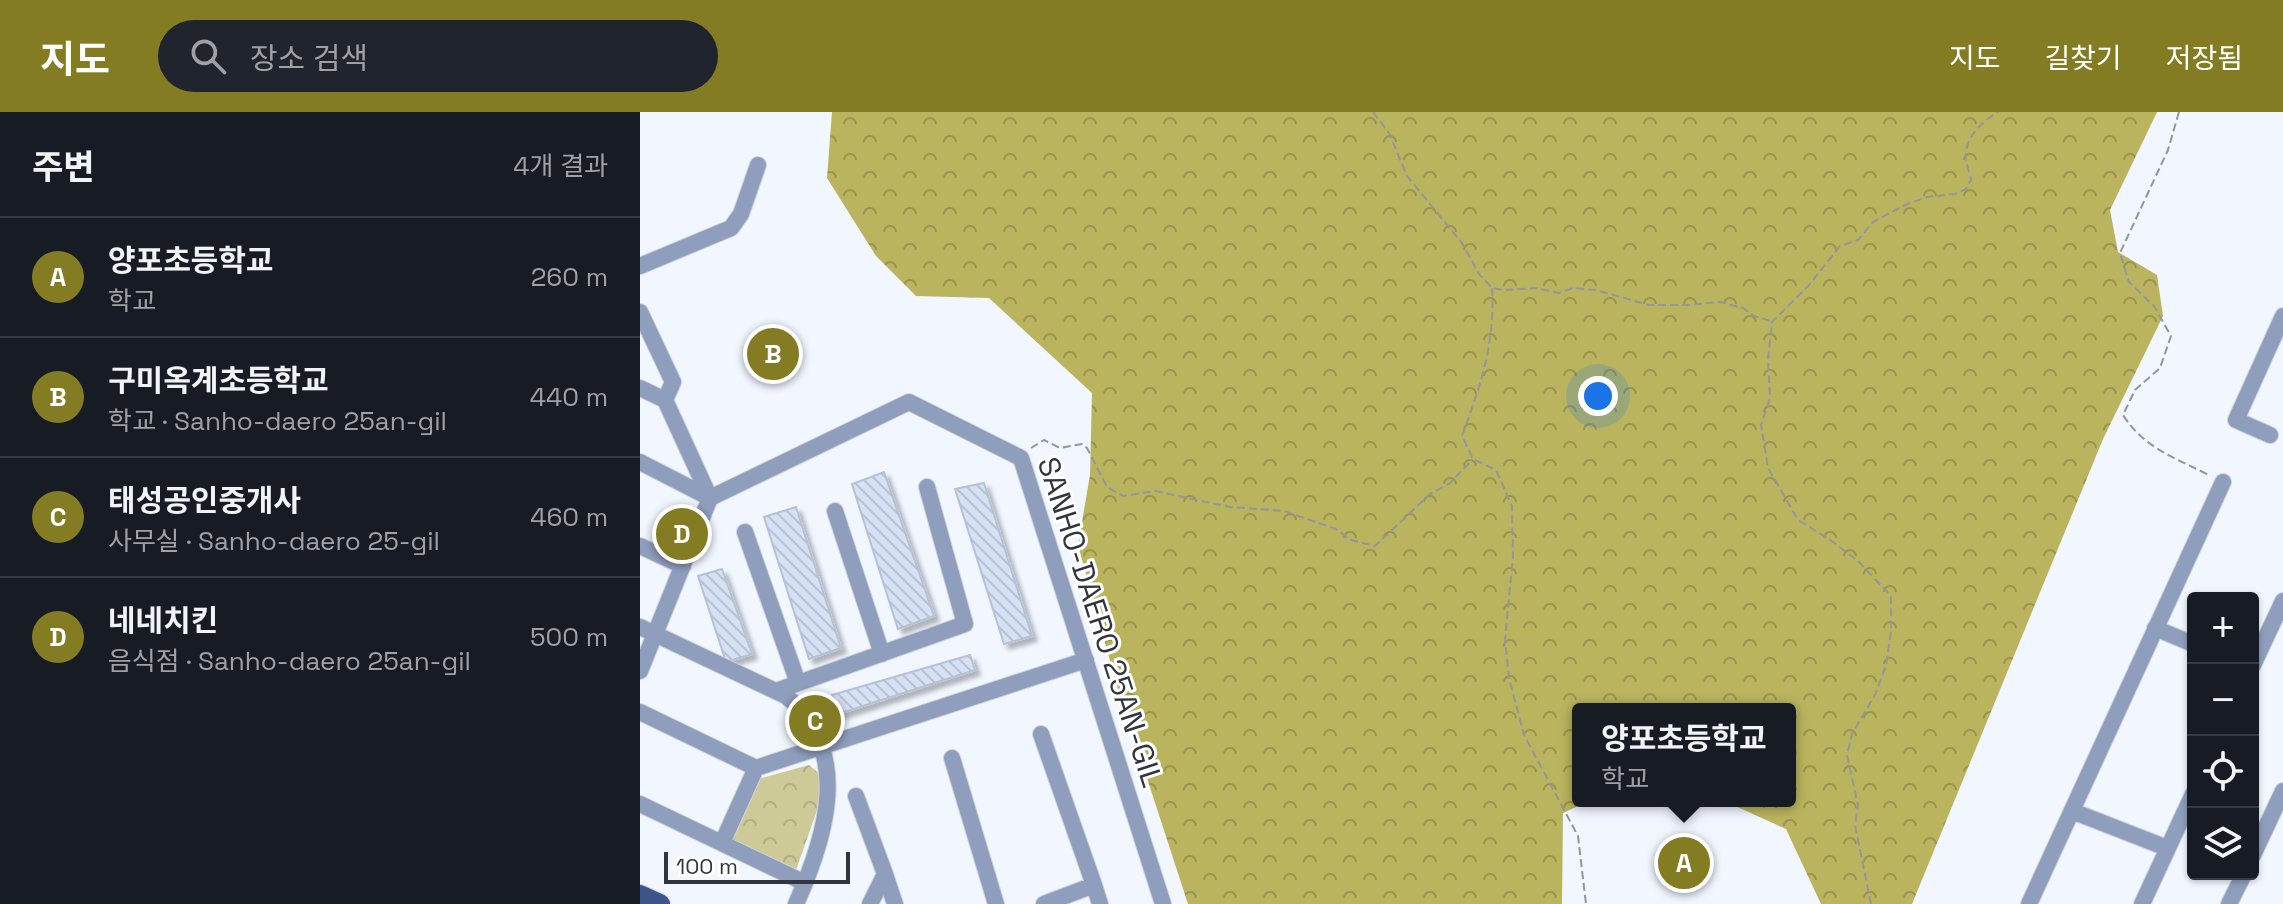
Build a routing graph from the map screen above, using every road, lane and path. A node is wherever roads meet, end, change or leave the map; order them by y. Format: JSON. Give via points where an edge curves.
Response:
{"nodes":[{"id":1,"x":1373,"y":112,"type":"edge"},
{"id":2,"x":1998,"y":112,"type":"edge"},
{"id":3,"x":2179,"y":112,"type":"edge"},
{"id":4,"x":758,"y":165,"type":"dead end"},
{"id":5,"x":640,"y":266,"type":"edge"},
{"id":6,"x":1492,"y":288,"type":"junction"},
{"id":7,"x":640,"y":312,"type":"edge"},
{"id":8,"x":2283,"y":316,"type":"edge"},
{"id":9,"x":1772,"y":322,"type":"junction"},
{"id":10,"x":640,"y":388,"type":"edge"},
{"id":11,"x":665,"y":400,"type":"junction"},
{"id":12,"x":2270,"y":435,"type":"dead end"},
{"id":13,"x":1012,"y":453,"type":"junction"},
{"id":14,"x":1473,"y":459,"type":"junction"},
{"id":15,"x":640,"y":462,"type":"edge"},
{"id":16,"x":2223,"y":482,"type":"joint"},
{"id":17,"x":927,"y":487,"type":"dead end"},
{"id":18,"x":710,"y":498,"type":"junction"},
{"id":19,"x":835,"y":511,"type":"dead end"},
{"id":20,"x":745,"y":532,"type":"dead end"},
{"id":21,"x":640,"y":546,"type":"edge"},
{"id":22,"x":683,"y":566,"type":"junction"},
{"id":23,"x":2283,"y":601,"type":"edge"},
{"id":24,"x":2278,"y":625,"type":"edge"},
{"id":25,"x":640,"y":627,"type":"edge"},
{"id":26,"x":2155,"y":628,"type":"junction"},
{"id":27,"x":657,"y":634,"type":"junction"},
{"id":28,"x":2187,"y":641,"type":"edge"},
{"id":29,"x":882,"y":654,"type":"junction"},
{"id":30,"x":1086,"y":660,"type":"junction"},
{"id":31,"x":2254,"y":664,"type":"edge"},
{"id":32,"x":640,"y":671,"type":"edge"},
{"id":33,"x":798,"y":683,"type":"junction"},
{"id":34,"x":776,"y":691,"type":"junction"},
{"id":35,"x":640,"y":712,"type":"edge"},
{"id":36,"x":1041,"y":734,"type":"dead end"},
{"id":37,"x":822,"y":746,"type":"junction"},
{"id":38,"x":952,"y":758,"type":"dead end"},
{"id":39,"x":756,"y":768,"type":"junction"},
{"id":40,"x":2283,"y":791,"type":"edge"},
{"id":41,"x":856,"y":796,"type":"dead end"},
{"id":42,"x":640,"y":804,"type":"edge"},
{"id":43,"x":2187,"y":806,"type":"edge"},
{"id":44,"x":2072,"y":811,"type":"junction"},
{"id":45,"x":2259,"y":842,"type":"edge"},
{"id":46,"x":722,"y":843,"type":"junction"},
{"id":47,"x":2167,"y":848,"type":"junction"},
{"id":48,"x":885,"y":874,"type":"junction"},
{"id":49,"x":2241,"y":880,"type":"edge"},
{"id":50,"x":805,"y":883,"type":"junction"},
{"id":51,"x":1094,"y":885,"type":"junction"},
{"id":52,"x":640,"y":895,"type":"edge"},
{"id":53,"x":798,"y":903,"type":"edge"},
{"id":54,"x":660,"y":904,"type":"edge"},
{"id":55,"x":870,"y":904,"type":"edge"},
{"id":56,"x":895,"y":904,"type":"edge"},
{"id":57,"x":996,"y":904,"type":"edge"},
{"id":58,"x":1044,"y":904,"type":"edge"},
{"id":59,"x":1100,"y":904,"type":"edge"},
{"id":60,"x":1163,"y":904,"type":"edge"},
{"id":61,"x":1586,"y":904,"type":"edge"},
{"id":62,"x":1871,"y":904,"type":"edge"},
{"id":63,"x":2029,"y":904,"type":"edge"},
{"id":64,"x":2142,"y":904,"type":"edge"},
{"id":65,"x":2229,"y":904,"type":"edge"}],
"edges":[{"from":1,"to":6,"type":"path","via":[[1389,133],[1407,176]]},
{"from":2,"to":9,"type":"path","via":[[1970,138],[1965,157],[1971,180],[1966,189],[1916,201],[1873,222],[1858,240],[1840,246]]},
{"from":3,"to":16,"type":"path","via":[[2168,150],[2120,253],[2129,282],[2154,306],[2171,336],[2160,368],[2135,390],[2123,415],[2135,433],[2155,447]]},
{"from":4,"to":5,"type":"street","via":[[731,228]]},
{"from":6,"to":9,"type":"path","via":[[1596,290],[1649,305],[1720,302]]},
{"from":6,"to":14,"type":"path","via":[[1491,342],[1462,436]]},
{"from":7,"to":11,"type":"street","via":[[673,382]]},
{"from":8,"to":12,"type":"street","via":[[2236,420]]},
{"from":9,"to":62,"type":"path","via":[[1770,398],[1761,425],[1768,468],[1798,520],[1858,561],[1891,596],[1886,665],[1847,755]]},
{"from":10,"to":11,"type":"street"},
{"from":11,"to":18,"type":"street"},
{"from":13,"to":14,"type":"path","via":[[1044,440],[1060,448],[1082,444],[1107,487],[1123,496],[1155,491],[1230,507],[1284,511],[1375,546]]},
{"from":13,"to":18,"type":"street","name":"SANHO-DAERO 25AN-GIL","via":[[909,402]]},
{"from":13,"to":30,"type":"street","name":"SANHO-DAERO 25AN-GIL","via":[[1021,458]]},
{"from":14,"to":61,"type":"path","via":[[1496,470],[1512,506],[1505,640],[1509,678],[1524,735],[1578,836]]},
{"from":15,"to":18,"type":"street"},
{"from":16,"to":26,"type":"street"},
{"from":17,"to":29,"type":"street","via":[[965,624]]},
{"from":18,"to":22,"type":"street"},
{"from":19,"to":29,"type":"street"},
{"from":20,"to":33,"type":"street"},
{"from":21,"to":22,"type":"street"},
{"from":22,"to":27,"type":"street"},
{"from":23,"to":24,"type":"street"},
{"from":24,"to":31,"type":"street"},
{"from":25,"to":27,"type":"street"},
{"from":26,"to":28,"type":"street"},
{"from":26,"to":44,"type":"street"},
{"from":27,"to":32,"type":"street"},
{"from":27,"to":34,"type":"street"},
{"from":29,"to":33,"type":"street"},
{"from":30,"to":37,"type":"street"},
{"from":30,"to":60,"type":"street","name":"SANHO-DAERO 25AN-GIL"},
{"from":33,"to":34,"type":"street"},
{"from":34,"to":37,"type":"street","via":[[800,708]]},
{"from":35,"to":39,"type":"street"},
{"from":36,"to":51,"type":"street"},
{"from":37,"to":39,"type":"street"},
{"from":37,"to":50,"type":"street","via":[[828,800]]},
{"from":38,"to":57,"type":"street"},
{"from":39,"to":46,"type":"street"},
{"from":40,"to":45,"type":"street"},
{"from":41,"to":48,"type":"street"},
{"from":42,"to":46,"type":"street"},
{"from":43,"to":47,"type":"street"},
{"from":44,"to":47,"type":"street"},
{"from":44,"to":63,"type":"street"},
{"from":46,"to":50,"type":"street"},
{"from":47,"to":64,"type":"street"},
{"from":48,"to":55,"type":"street"},
{"from":48,"to":56,"type":"street"},
{"from":49,"to":65,"type":"street"},
{"from":50,"to":53,"type":"street"},
{"from":51,"to":58,"type":"street"},
{"from":51,"to":59,"type":"street"},
{"from":52,"to":54,"type":"main road"}]}
